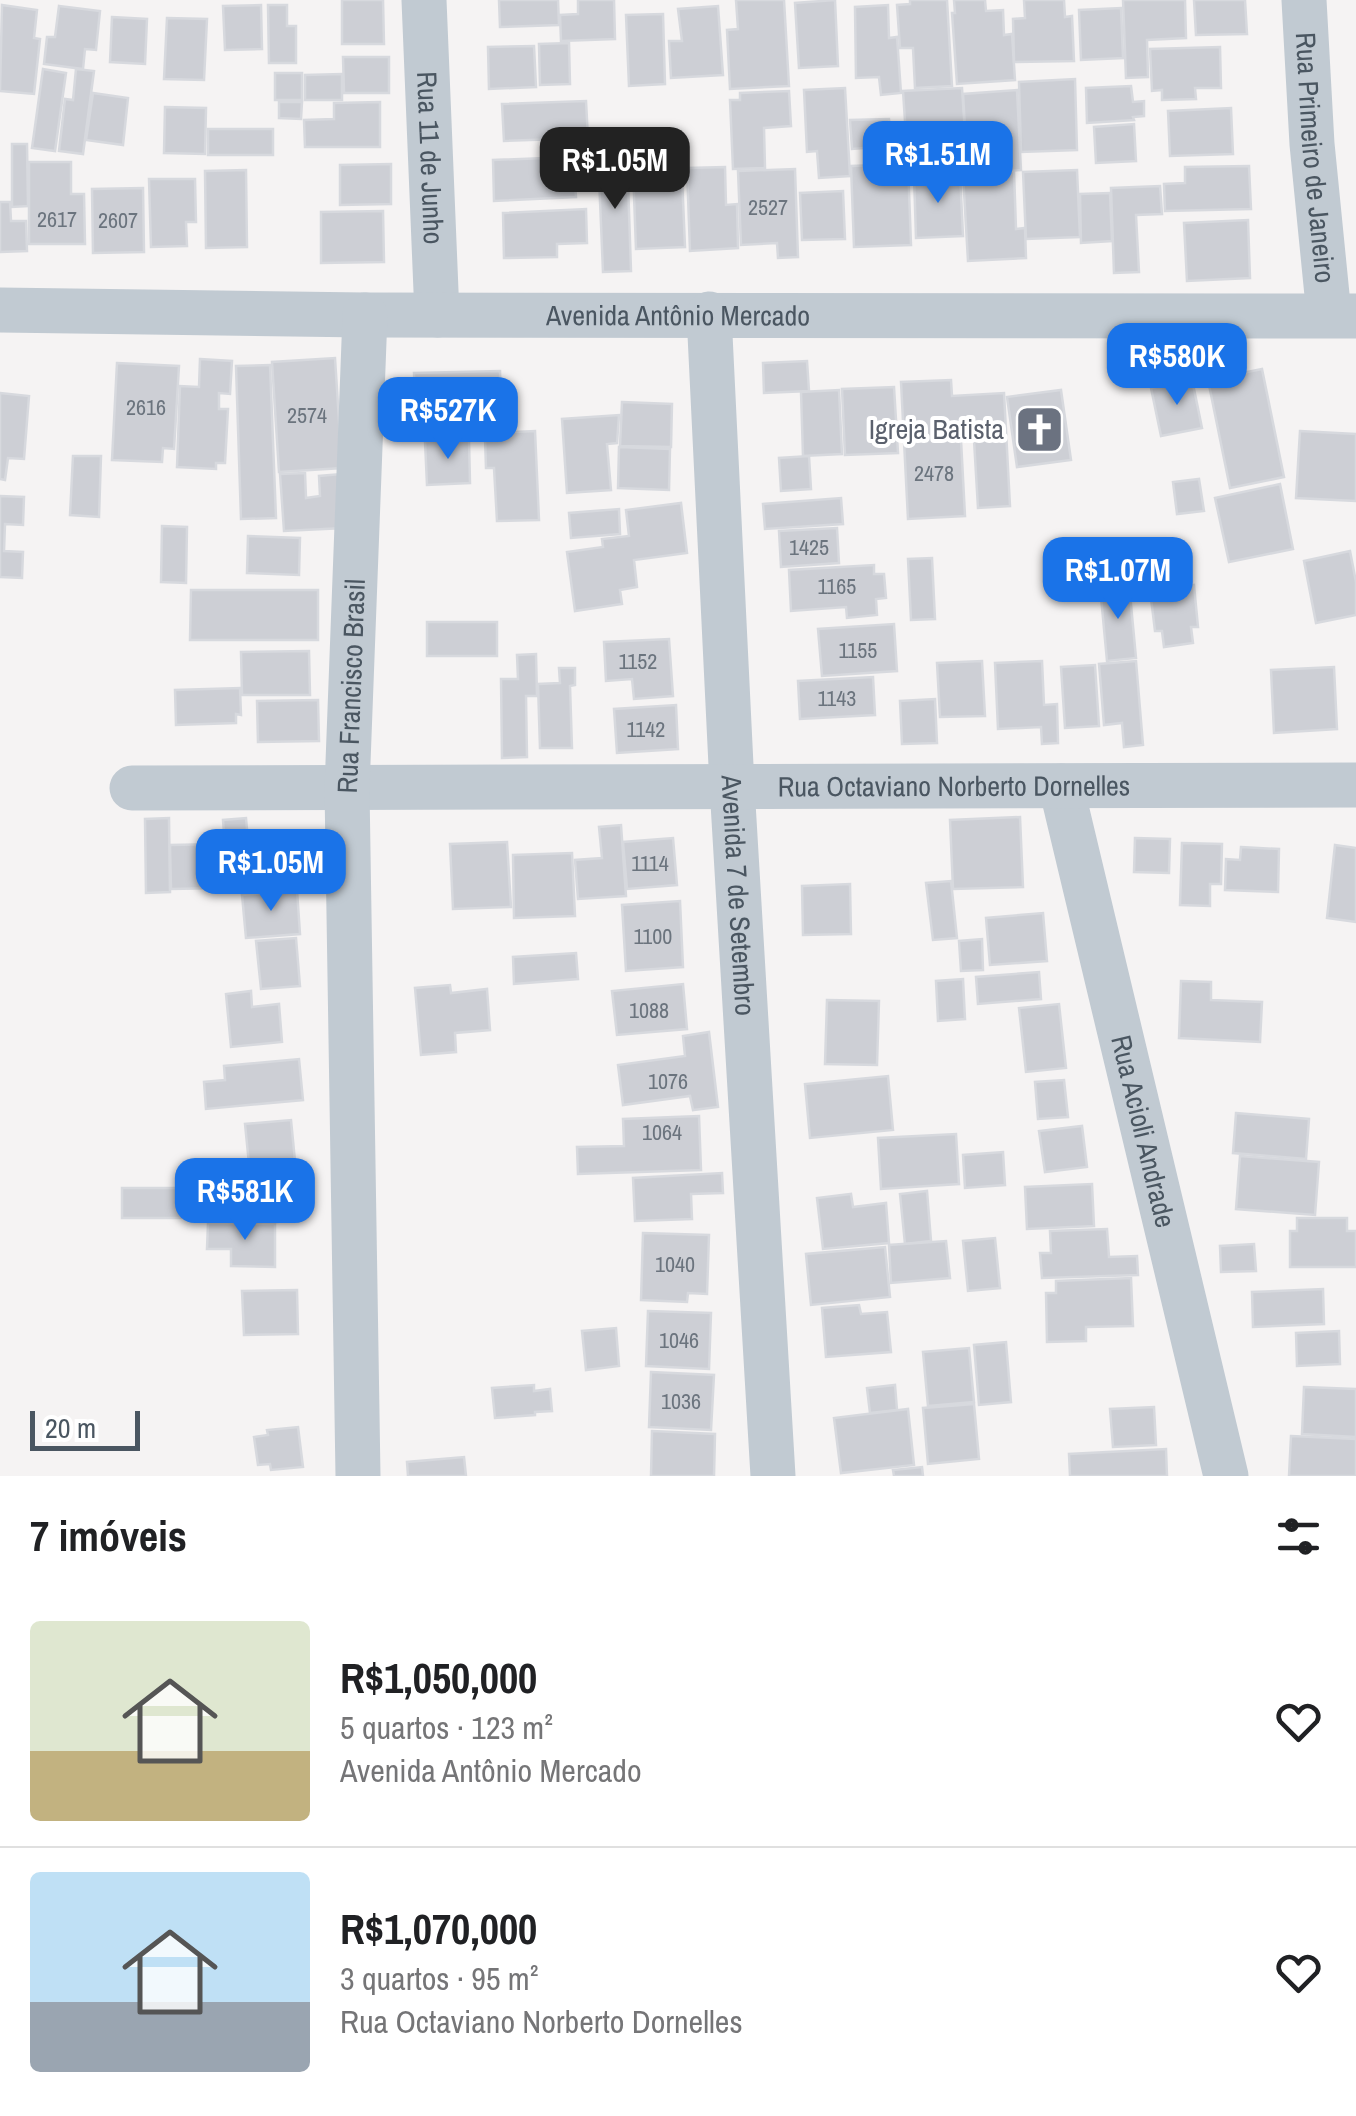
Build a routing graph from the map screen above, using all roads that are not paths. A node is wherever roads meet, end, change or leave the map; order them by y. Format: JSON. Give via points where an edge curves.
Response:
{"nodes":[{"id":1,"x":424,"y":0,"type":"edge"},
{"id":2,"x":1304,"y":0,"type":"edge"},
{"id":3,"x":0,"y":310,"type":"edge"},
{"id":4,"x":709,"y":314,"type":"junction"},
{"id":5,"x":365,"y":315,"type":"junction"},
{"id":6,"x":437,"y":315,"type":"junction"},
{"id":7,"x":1342,"y":315,"type":"edge"},
{"id":8,"x":1356,"y":785,"type":"edge"},
{"id":9,"x":732,"y":786,"type":"junction"},
{"id":10,"x":1062,"y":786,"type":"junction"},
{"id":11,"x":132,"y":788,"type":"dead end"},
{"id":12,"x":348,"y":788,"type":"junction"},
{"id":13,"x":358,"y":1476,"type":"edge"},
{"id":14,"x":773,"y":1476,"type":"edge"},
{"id":15,"x":1226,"y":1476,"type":"edge"}],
"edges":[{"from":1,"to":6,"type":"street","name":"Rua 11 de Junho"},
{"from":2,"to":7,"type":"street","name":"Rua Primeiro de Janeiro","via":[[1312,144]]},
{"from":3,"to":5,"type":"street","name":"Avenida Antônio Mercado"},
{"from":4,"to":6,"type":"street","name":"Avenida Antônio Mercado"},
{"from":4,"to":7,"type":"street","name":"Avenida Antônio Mercado"},
{"from":4,"to":9,"type":"street","name":"Avenida 7 de Setembro"},
{"from":5,"to":6,"type":"street","name":"Avenida Antônio Mercado"},
{"from":5,"to":12,"type":"street","name":"Rua Francisco Brasil"},
{"from":8,"to":10,"type":"street","name":"Rua Octaviano Norberto Dornelles"},
{"from":9,"to":10,"type":"street","name":"Rua Octaviano Norberto Dornelles"},
{"from":9,"to":12,"type":"street","name":"Rua Octaviano Norberto Dornelles"},
{"from":9,"to":14,"type":"street","name":"Avenida 7 de Setembro"},
{"from":10,"to":15,"type":"street","name":"Rua Acioli Andrade"},
{"from":11,"to":12,"type":"street","name":"Rua Octaviano Norberto Dornelles"},
{"from":12,"to":13,"type":"street","name":"Rua Francisco Brasil"}]}
